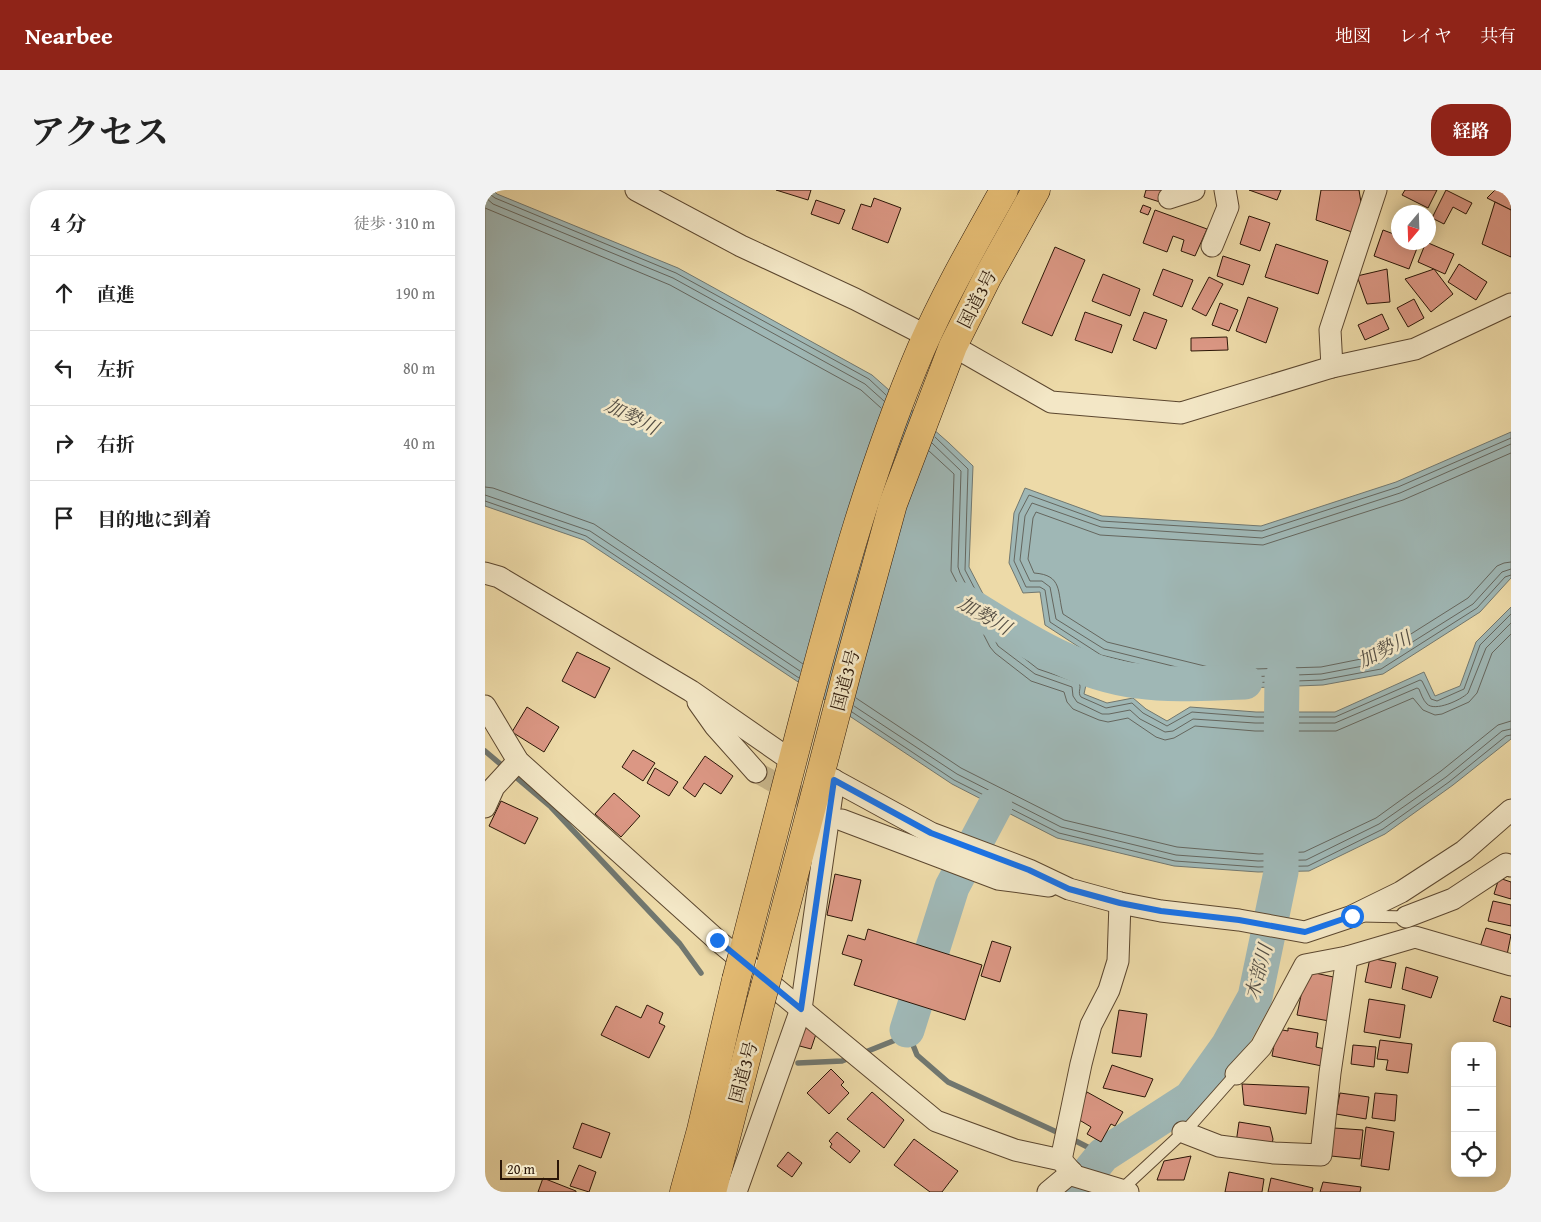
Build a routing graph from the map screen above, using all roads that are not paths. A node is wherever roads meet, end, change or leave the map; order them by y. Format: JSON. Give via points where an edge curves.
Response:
{"nodes":[{"id":1,"x":636,"y":190,"type":"edge"},
{"id":2,"x":1004,"y":190,"type":"edge"},
{"id":3,"x":1036,"y":190,"type":"edge"},
{"id":4,"x":1194,"y":190,"type":"edge"},
{"id":5,"x":1225,"y":190,"type":"edge"},
{"id":6,"x":1376,"y":190,"type":"edge"},
{"id":7,"x":1169,"y":198,"type":"dead end"},
{"id":8,"x":1212,"y":246,"type":"dead end"},
{"id":9,"x":1511,"y":304,"type":"edge"},
{"id":10,"x":924,"y":343,"type":"junction"},
{"id":11,"x":950,"y":355,"type":"junction"},
{"id":12,"x":1332,"y":367,"type":"junction"},
{"id":13,"x":485,"y":573,"type":"edge"},
{"id":14,"x":691,"y":692,"type":"junction"},
{"id":15,"x":485,"y":706,"type":"edge"},
{"id":16,"x":794,"y":754,"type":"junction"},
{"id":17,"x":518,"y":761,"type":"junction"},
{"id":18,"x":756,"y":772,"type":"tunnel mouth"},
{"id":19,"x":826,"y":773,"type":"junction"},
{"id":20,"x":485,"y":807,"type":"edge"},
{"id":21,"x":1511,"y":810,"type":"edge"},
{"id":22,"x":842,"y":820,"type":"tunnel mouth"},
{"id":23,"x":1511,"y":866,"type":"edge"},
{"id":24,"x":1069,"y":889,"type":"junction"},
{"id":25,"x":1120,"y":903,"type":"junction"},
{"id":26,"x":1352,"y":916,"type":"junction"},
{"id":27,"x":1406,"y":916,"type":"junction"},
{"id":28,"x":1415,"y":937,"type":"junction"},
{"id":29,"x":1347,"y":957,"type":"junction"},
{"id":30,"x":1511,"y":964,"type":"edge"},
{"id":31,"x":801,"y":1009,"type":"junction"},
{"id":32,"x":1237,"y":1074,"type":"joint"},
{"id":33,"x":1183,"y":1132,"type":"junction"},
{"id":34,"x":1069,"y":1170,"type":"junction"},
{"id":35,"x":1123,"y":1191,"type":"edge"},
{"id":36,"x":684,"y":1192,"type":"edge"},
{"id":37,"x":712,"y":1192,"type":"edge"},
{"id":38,"x":736,"y":1192,"type":"edge"},
{"id":39,"x":1048,"y":1192,"type":"edge"}],
"edges":[{"from":1,"to":10,"type":"street","via":[[741,246],[855,299]]},
{"from":2,"to":10,"type":"highway","name":"国道3号"},
{"from":3,"to":11,"type":"highway","name":"国道3号","via":[[987,278]]},
{"from":4,"to":7,"type":"street"},
{"from":5,"to":8,"type":"street","via":[[1227,207]]},
{"from":6,"to":12,"type":"street","via":[[1330,330]]},
{"from":9,"to":12,"type":"street","via":[[1415,349]]},
{"from":10,"to":16,"type":"highway","name":"国道3号","via":[[868,489],[838,586]]},
{"from":11,"to":12,"type":"street","via":[[1051,402],[1181,413]]},
{"from":11,"to":19,"type":"highway","name":"国道3号","via":[[893,504],[864,607]]},
{"from":13,"to":14,"type":"street","via":[[499,577]]},
{"from":14,"to":16,"type":"street"},
{"from":14,"to":18,"type":"street","via":[[715,726]]},
{"from":15,"to":17,"type":"street"},
{"from":16,"to":36,"type":"highway","name":"国道3号","bridge":true},
{"from":17,"to":20,"type":"street","via":[[494,787]]},
{"from":17,"to":31,"type":"street","via":[[717,940]]},
{"from":19,"to":24,"type":"street","via":[[931,833],[1029,870]]},
{"from":19,"to":31,"type":"street"},
{"from":19,"to":37,"type":"highway","name":"国道3号","bridge":true,"via":[[769,971]]},
{"from":21,"to":26,"type":"street","via":[[1464,851],[1401,892]]},
{"from":22,"to":24,"type":"street","via":[[998,879]]},
{"from":23,"to":27,"type":"street","via":[[1506,864],[1453,899]]},
{"from":24,"to":25,"type":"street"},
{"from":25,"to":26,"type":"street","via":[[1305,932]]},
{"from":25,"to":34,"type":"street","via":[[1118,961],[1109,990],[1091,1025],[1081,1064]]},
{"from":26,"to":27,"type":"lane"},
{"from":27,"to":28,"type":"lane"},
{"from":28,"to":29,"type":"street"},
{"from":28,"to":30,"type":"street"},
{"from":29,"to":32,"type":"street","via":[[1305,965],[1261,1048]]},
{"from":29,"to":33,"type":"street","via":[[1321,1155],[1219,1146]]},
{"from":31,"to":34,"type":"street","via":[[936,1121]]},
{"from":31,"to":38,"type":"street"},
{"from":32,"to":33,"type":"lane"},
{"from":33,"to":35,"type":"lane"},
{"from":34,"to":35,"type":"street"},
{"from":34,"to":39,"type":"street"}]}
